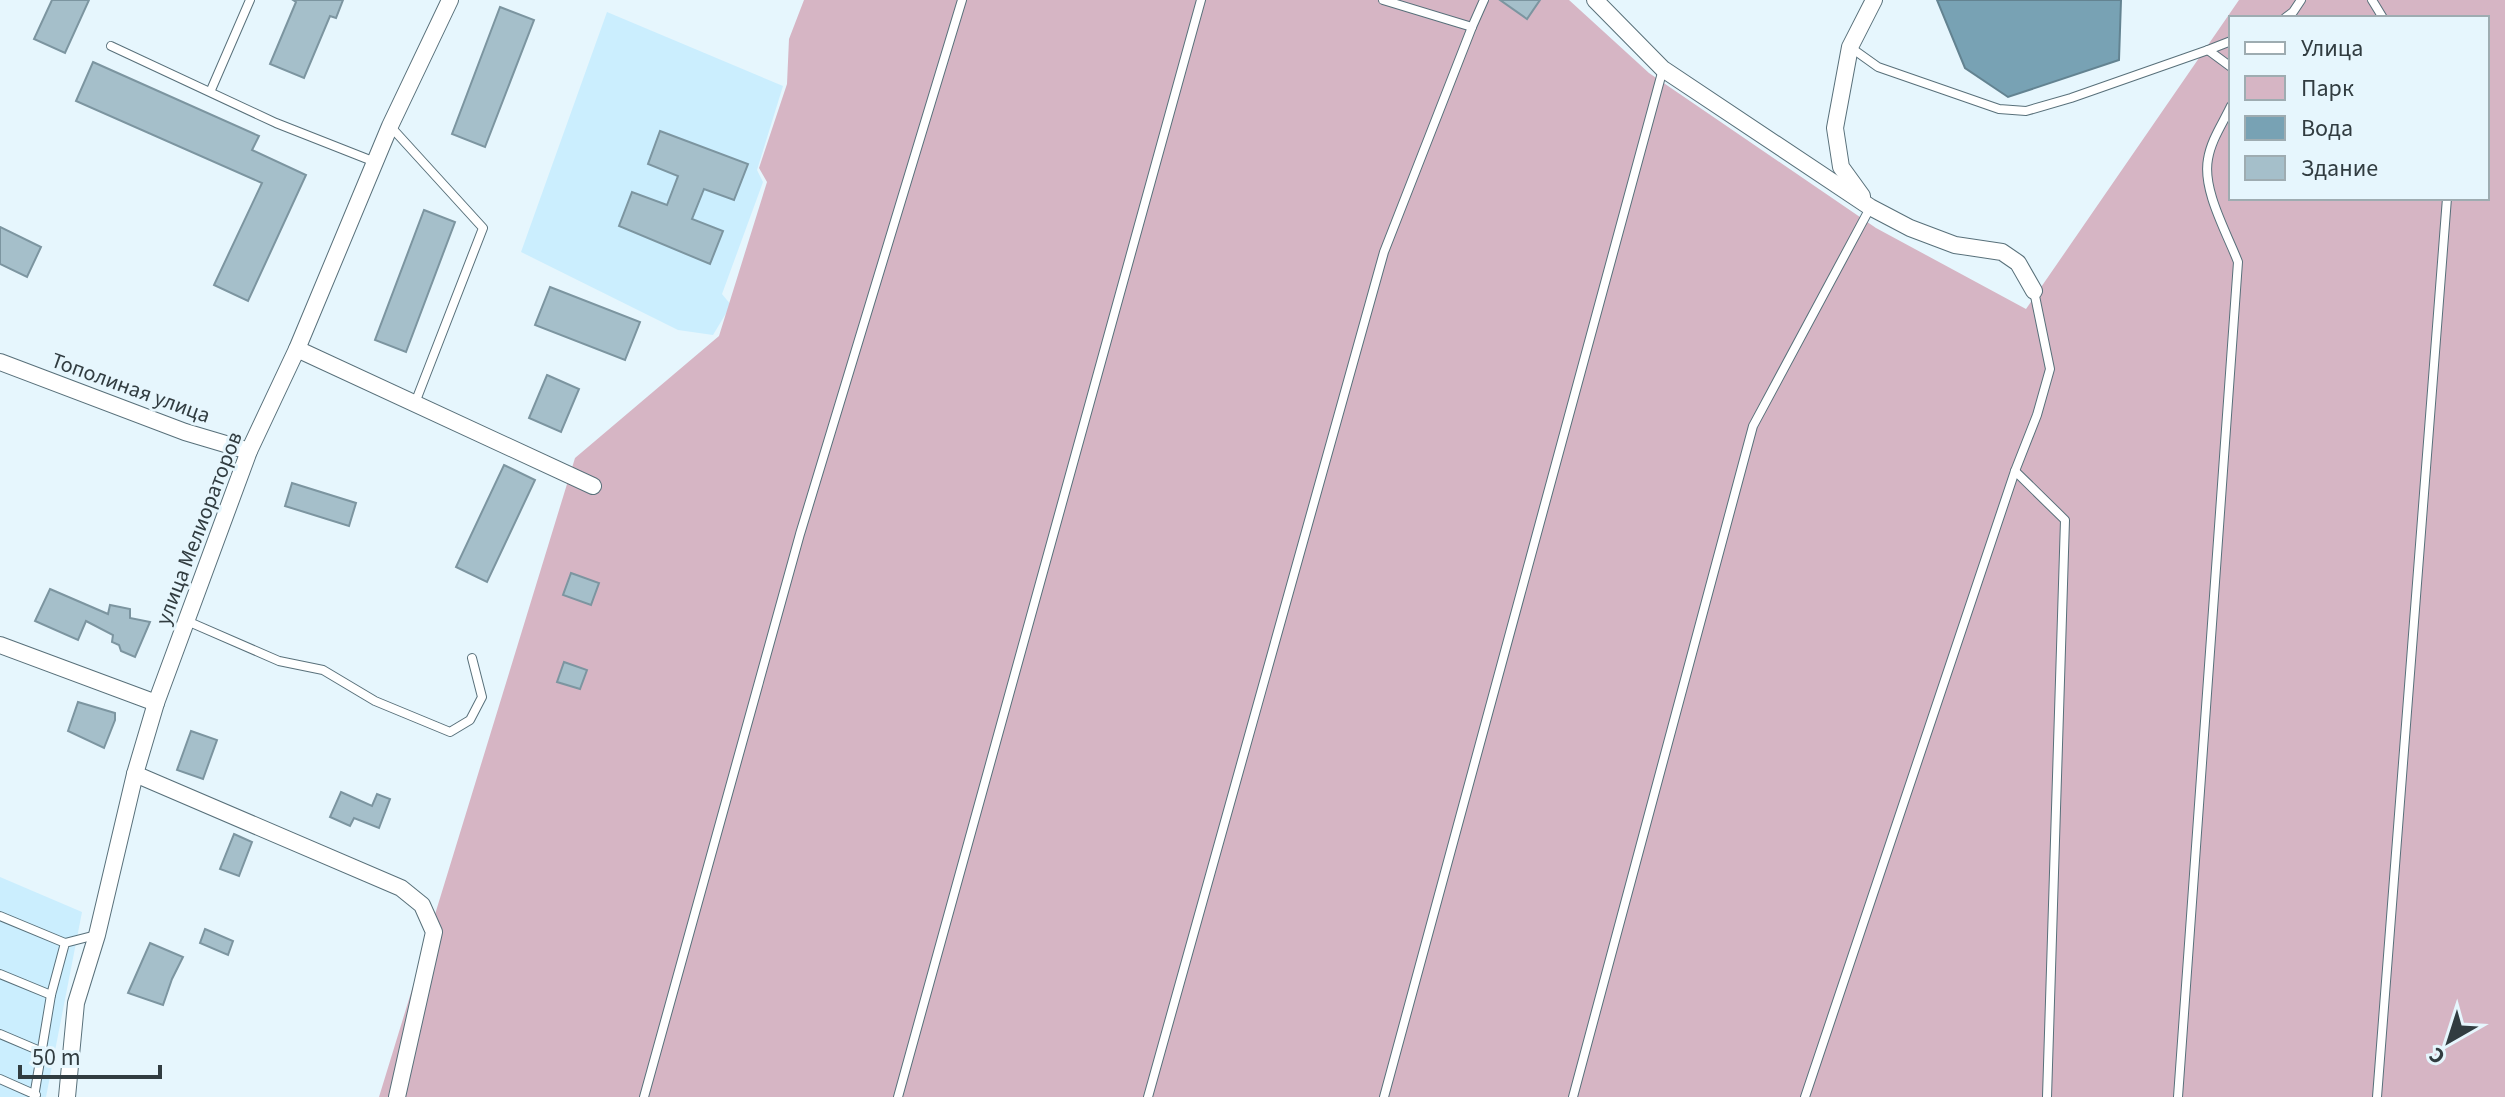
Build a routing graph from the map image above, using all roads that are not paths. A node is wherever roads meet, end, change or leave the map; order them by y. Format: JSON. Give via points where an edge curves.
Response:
{"nodes":[{"id":1,"x":250,"y":0,"type":"edge"},
{"id":2,"x":450,"y":0,"type":"edge"},
{"id":3,"x":962,"y":0,"type":"edge"},
{"id":4,"x":1201,"y":0,"type":"edge"},
{"id":5,"x":1383,"y":0,"type":"edge"},
{"id":6,"x":1484,"y":0,"type":"edge"},
{"id":7,"x":1595,"y":0,"type":"edge"},
{"id":8,"x":1874,"y":0,"type":"edge"},
{"id":9,"x":2301,"y":0,"type":"edge"},
{"id":10,"x":2288,"y":16,"type":"edge"},
{"id":11,"x":1472,"y":27,"type":"junction"},
{"id":12,"x":2229,"y":42,"type":"edge"},
{"id":13,"x":111,"y":46,"type":"dead end"},
{"id":14,"x":1850,"y":47,"type":"junction"},
{"id":15,"x":2208,"y":50,"type":"junction"},
{"id":16,"x":2229,"y":66,"type":"edge"},
{"id":17,"x":1663,"y":69,"type":"junction"},
{"id":18,"x":211,"y":90,"type":"junction"},
{"id":19,"x":2229,"y":110,"type":"edge"},
{"id":20,"x":390,"y":126,"type":"junction"},
{"id":21,"x":375,"y":162,"type":"junction"},
{"id":22,"x":2447,"y":200,"type":"edge"},
{"id":23,"x":1870,"y":207,"type":"junction"},
{"id":24,"x":2034,"y":291,"type":"joint"},
{"id":25,"x":297,"y":349,"type":"junction"},
{"id":26,"x":0,"y":362,"type":"edge"},
{"id":27,"x":415,"y":403,"type":"junction"},
{"id":28,"x":249,"y":451,"type":"junction"},
{"id":29,"x":2015,"y":471,"type":"junction"},
{"id":30,"x":593,"y":486,"type":"dead end"},
{"id":31,"x":186,"y":621,"type":"junction"},
{"id":32,"x":0,"y":645,"type":"edge"},
{"id":33,"x":472,"y":658,"type":"dead end"},
{"id":34,"x":156,"y":703,"type":"junction"},
{"id":35,"x":135,"y":774,"type":"junction"},
{"id":36,"x":0,"y":916,"type":"edge"},
{"id":37,"x":97,"y":935,"type":"junction"},
{"id":38,"x":65,"y":943,"type":"junction"},
{"id":39,"x":0,"y":974,"type":"edge"},
{"id":40,"x":51,"y":995,"type":"junction"},
{"id":41,"x":0,"y":1034,"type":"edge"},
{"id":42,"x":40,"y":1051,"type":"junction"},
{"id":43,"x":0,"y":1079,"type":"edge"},
{"id":44,"x":35,"y":1096,"type":"edge"},
{"id":45,"x":67,"y":1097,"type":"edge"},
{"id":46,"x":397,"y":1097,"type":"edge"},
{"id":47,"x":644,"y":1097,"type":"edge"},
{"id":48,"x":898,"y":1097,"type":"edge"},
{"id":49,"x":1148,"y":1097,"type":"edge"},
{"id":50,"x":1384,"y":1097,"type":"edge"},
{"id":51,"x":1573,"y":1097,"type":"edge"},
{"id":52,"x":1805,"y":1097,"type":"edge"},
{"id":53,"x":2047,"y":1097,"type":"edge"},
{"id":54,"x":2178,"y":1097,"type":"edge"},
{"id":55,"x":2377,"y":1097,"type":"edge"}],
"edges":[{"from":1,"to":18,"type":"lane"},
{"from":2,"to":20,"type":"street","name":"улица Мелиораторов"},
{"from":3,"to":47,"type":"lane","via":[[800,534]]},
{"from":4,"to":48,"type":"lane"},
{"from":5,"to":11,"type":"lane"},
{"from":6,"to":11,"type":"lane"},
{"from":7,"to":17,"type":"street"},
{"from":8,"to":14,"type":"street"},
{"from":9,"to":10,"type":"lane"},
{"from":11,"to":49,"type":"lane","via":[[1384,252]]},
{"from":12,"to":15,"type":"lane"},
{"from":13,"to":18,"type":"lane"},
{"from":14,"to":15,"type":"lane","via":[[1878,67],[1999,109],[2026,111]]},
{"from":14,"to":23,"type":"street","via":[[1835,128],[1841,167]]},
{"from":15,"to":16,"type":"lane"},
{"from":17,"to":23,"type":"street"},
{"from":17,"to":50,"type":"lane"},
{"from":18,"to":21,"type":"lane","via":[[276,123]]},
{"from":19,"to":54,"type":"lane","via":[[2212,143],[2206,172],[2238,262]]},
{"from":20,"to":21,"type":"street","name":"улица Мелиораторов"},
{"from":20,"to":27,"type":"lane","via":[[483,228]]},
{"from":21,"to":25,"type":"street","name":"улица Мелиораторов"},
{"from":22,"to":55,"type":"lane"},
{"from":23,"to":24,"type":"street","via":[[1955,245],[2002,252],[2018,263]]},
{"from":23,"to":51,"type":"lane","via":[[1753,426]]},
{"from":24,"to":29,"type":"lane","via":[[2050,369]]},
{"from":25,"to":27,"type":"street"},
{"from":25,"to":28,"type":"street","name":"улица Мелиораторов"},
{"from":26,"to":28,"type":"street","name":"Тополиная улица"},
{"from":27,"to":30,"type":"street"},
{"from":28,"to":31,"type":"street","name":"улица Мелиораторов"},
{"from":29,"to":52,"type":"lane"},
{"from":29,"to":53,"type":"lane","via":[[2065,520]]},
{"from":31,"to":33,"type":"lane","via":[[279,661],[323,670],[375,701],[450,732],[470,720],[482,697]]},
{"from":31,"to":34,"type":"street","name":"улица Мелиораторов"},
{"from":32,"to":34,"type":"street"},
{"from":34,"to":35,"type":"street","name":"улица Мелиораторов"},
{"from":35,"to":37,"type":"street","name":"улица Мелиораторов"},
{"from":35,"to":46,"type":"street","via":[[401,888],[422,905],[434,932]]},
{"from":36,"to":38,"type":"lane"},
{"from":37,"to":38,"type":"lane"},
{"from":37,"to":45,"type":"street","name":"улица Мелиораторов","via":[[76,1003]]},
{"from":38,"to":40,"type":"lane"},
{"from":39,"to":40,"type":"lane"},
{"from":40,"to":42,"type":"lane"},
{"from":41,"to":42,"type":"lane"},
{"from":42,"to":44,"type":"lane"},
{"from":43,"to":44,"type":"lane"}]}
